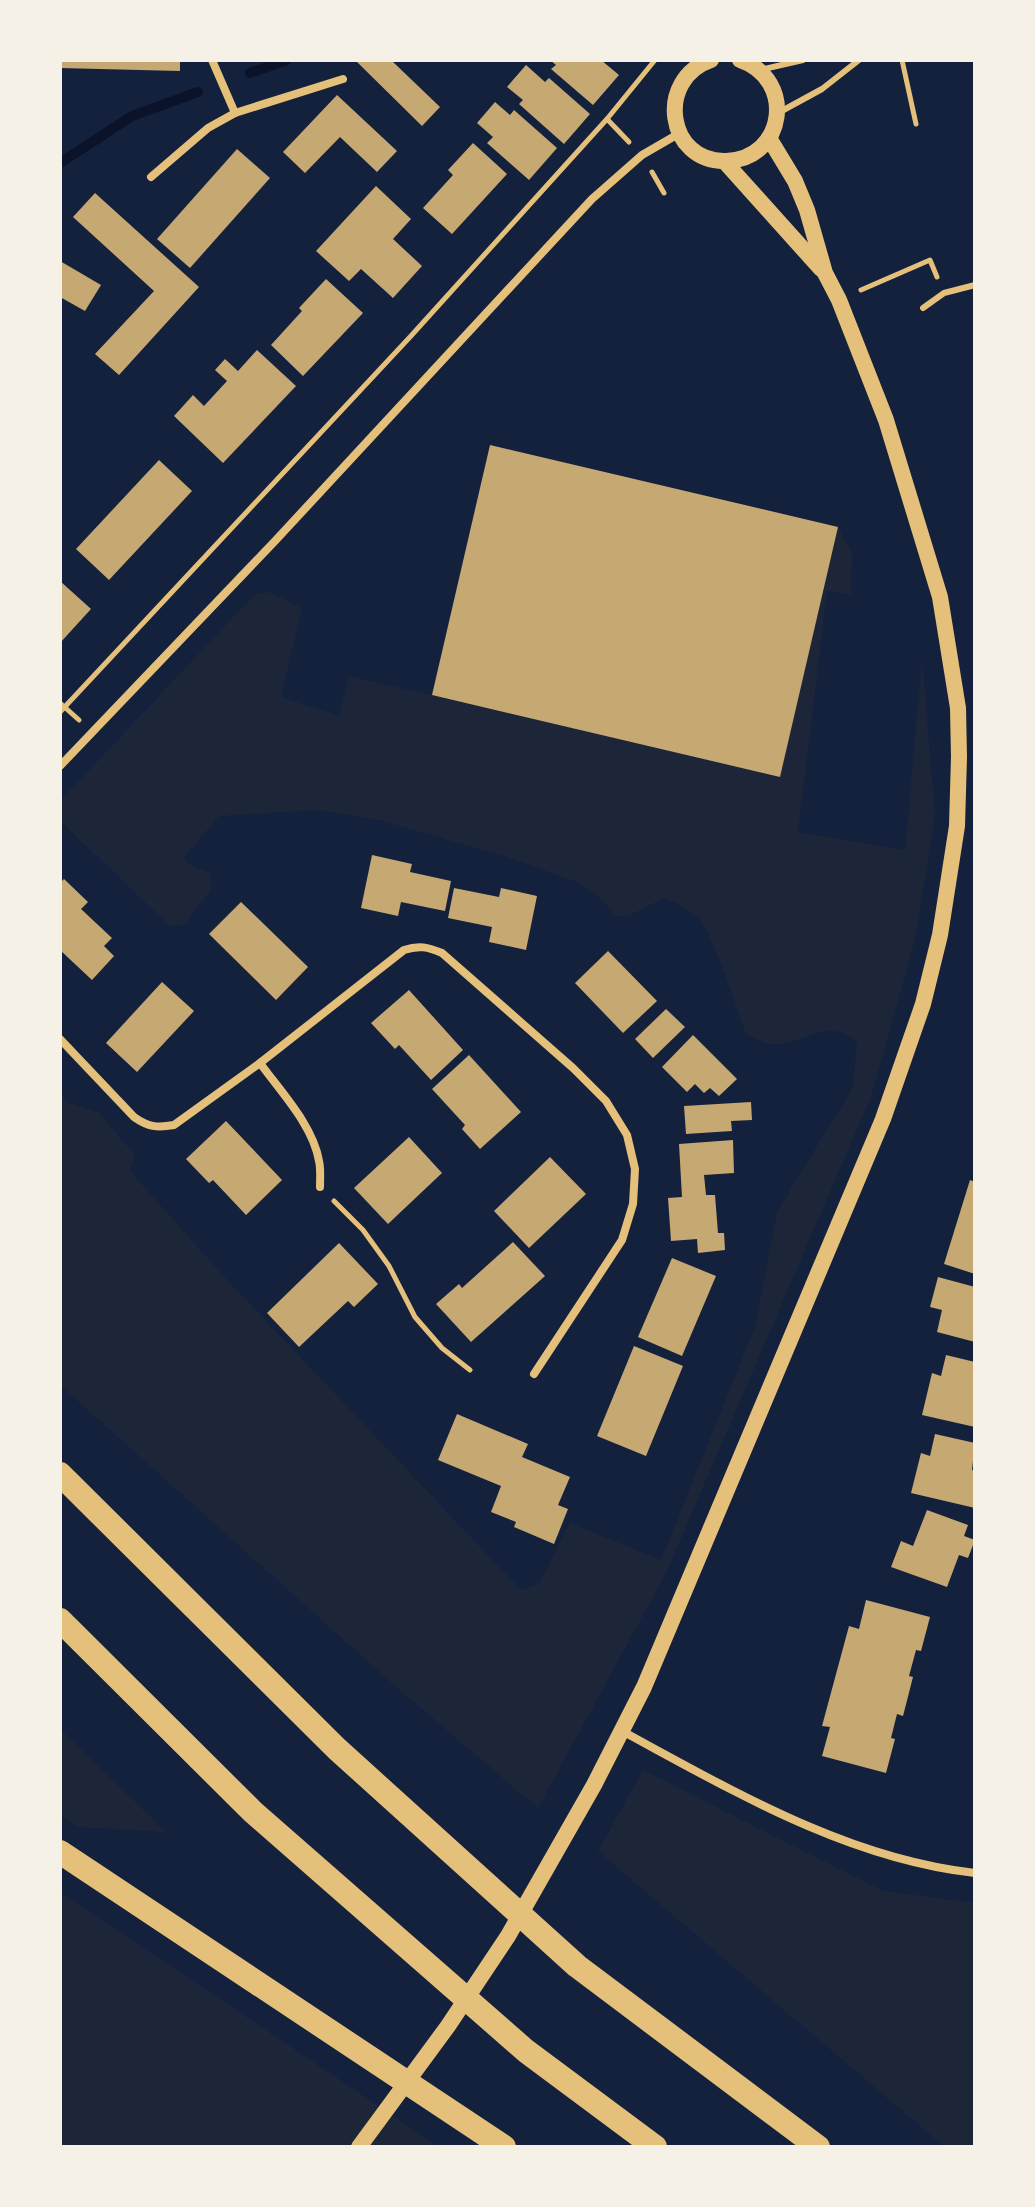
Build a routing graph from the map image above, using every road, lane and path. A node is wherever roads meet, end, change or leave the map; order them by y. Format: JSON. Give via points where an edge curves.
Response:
{"nodes":[{"id":1,"x":212,"y":60,"type":"edge"},
{"id":2,"x":655,"y":60,"type":"edge"},
{"id":3,"x":711,"y":60,"type":"edge"},
{"id":4,"x":803,"y":60,"type":"edge"},
{"id":5,"x":859,"y":60,"type":"edge"},
{"id":6,"x":902,"y":60,"type":"edge"},
{"id":7,"x":750,"y":64,"type":"edge"},
{"id":8,"x":688,"y":68,"type":"edge"},
{"id":9,"x":343,"y":79,"type":"dead end"},
{"id":10,"x":235,"y":113,"type":"junction"},
{"id":11,"x":778,"y":113,"type":"junction"},
{"id":12,"x":916,"y":124,"type":"dead end"},
{"id":13,"x":680,"y":133,"type":"junction"},
{"id":14,"x":769,"y":138,"type":"junction"},
{"id":15,"x":724,"y":161,"type":"junction"},
{"id":16,"x":151,"y":177,"type":"dead end"},
{"id":17,"x":825,"y":273,"type":"junction"},
{"id":18,"x":975,"y":285,"type":"edge"},
{"id":19,"x":944,"y":293,"type":"junction"},
{"id":20,"x":839,"y":300,"type":"junction"},
{"id":21,"x":923,"y":308,"type":"dead end"},
{"id":22,"x":60,"y":712,"type":"edge"},
{"id":23,"x":60,"y":766,"type":"edge"},
{"id":24,"x":60,"y":1039,"type":"edge"},
{"id":25,"x":260,"y":1063,"type":"junction"},
{"id":26,"x":320,"y":1187,"type":"joint"},
{"id":27,"x":470,"y":1370,"type":"dead end"},
{"id":28,"x":534,"y":1374,"type":"dead end"},
{"id":29,"x":60,"y":1474,"type":"edge"},
{"id":30,"x":60,"y":1620,"type":"edge"},
{"id":31,"x":622,"y":1731,"type":"junction"},
{"id":32,"x":60,"y":1852,"type":"edge"},
{"id":33,"x":975,"y":1873,"type":"edge"},
{"id":34,"x":359,"y":2147,"type":"edge"},
{"id":35,"x":504,"y":2147,"type":"edge"},
{"id":36,"x":655,"y":2147,"type":"edge"},
{"id":37,"x":818,"y":2147,"type":"edge"}],
"edges":[{"from":1,"to":10,"type":"street"},
{"from":2,"to":22,"type":"path","via":[[410,337]]},
{"from":3,"to":8,"type":"main road"},
{"from":4,"to":7,"type":"lane"},
{"from":5,"to":11,"type":"lane","via":[[822,89]]},
{"from":6,"to":12,"type":"path"},
{"from":7,"to":11,"type":"main road","via":[[771,83]]},
{"from":8,"to":13,"type":"main road","via":[[674,103]]},
{"from":9,"to":10,"type":"street"},
{"from":10,"to":16,"type":"street","via":[[208,128]]},
{"from":11,"to":14,"type":"main road"},
{"from":13,"to":15,"type":"main road","via":[[698,153]]},
{"from":13,"to":23,"type":"street","via":[[642,155],[592,199]]},
{"from":14,"to":15,"type":"main road","via":[[742,159]]},
{"from":14,"to":17,"type":"main road","via":[[795,181]]},
{"from":15,"to":17,"type":"main road"},
{"from":17,"to":20,"type":"main road"},
{"from":18,"to":19,"type":"lane"},
{"from":19,"to":20,"type":"path","via":[[930,260]]},
{"from":19,"to":21,"type":"lane"},
{"from":20,"to":31,"type":"main road","via":[[886,420],[940,597],[958,708],[957,826],[949,892],[923,1004],[883,1119]]},
{"from":24,"to":25,"type":"street","via":[[134,1117],[160,1128],[174,1125]]},
{"from":25,"to":26,"type":"street","via":[[315,1146]]},
{"from":25,"to":28,"type":"street","via":[[404,950],[428,947],[442,953],[606,1101],[627,1135],[635,1169],[633,1204],[622,1240]]},
{"from":26,"to":27,"type":"path","via":[[381,1254],[415,1317]]},
{"from":29,"to":37,"type":"highway","via":[[337,1749],[577,1966]]},
{"from":30,"to":36,"type":"highway","via":[[253,1812],[526,2051]]},
{"from":31,"to":33,"type":"street","via":[[800,1824],[886,1853]]},
{"from":31,"to":34,"type":"main road","via":[[508,1936]]},
{"from":32,"to":35,"type":"highway"}]}
